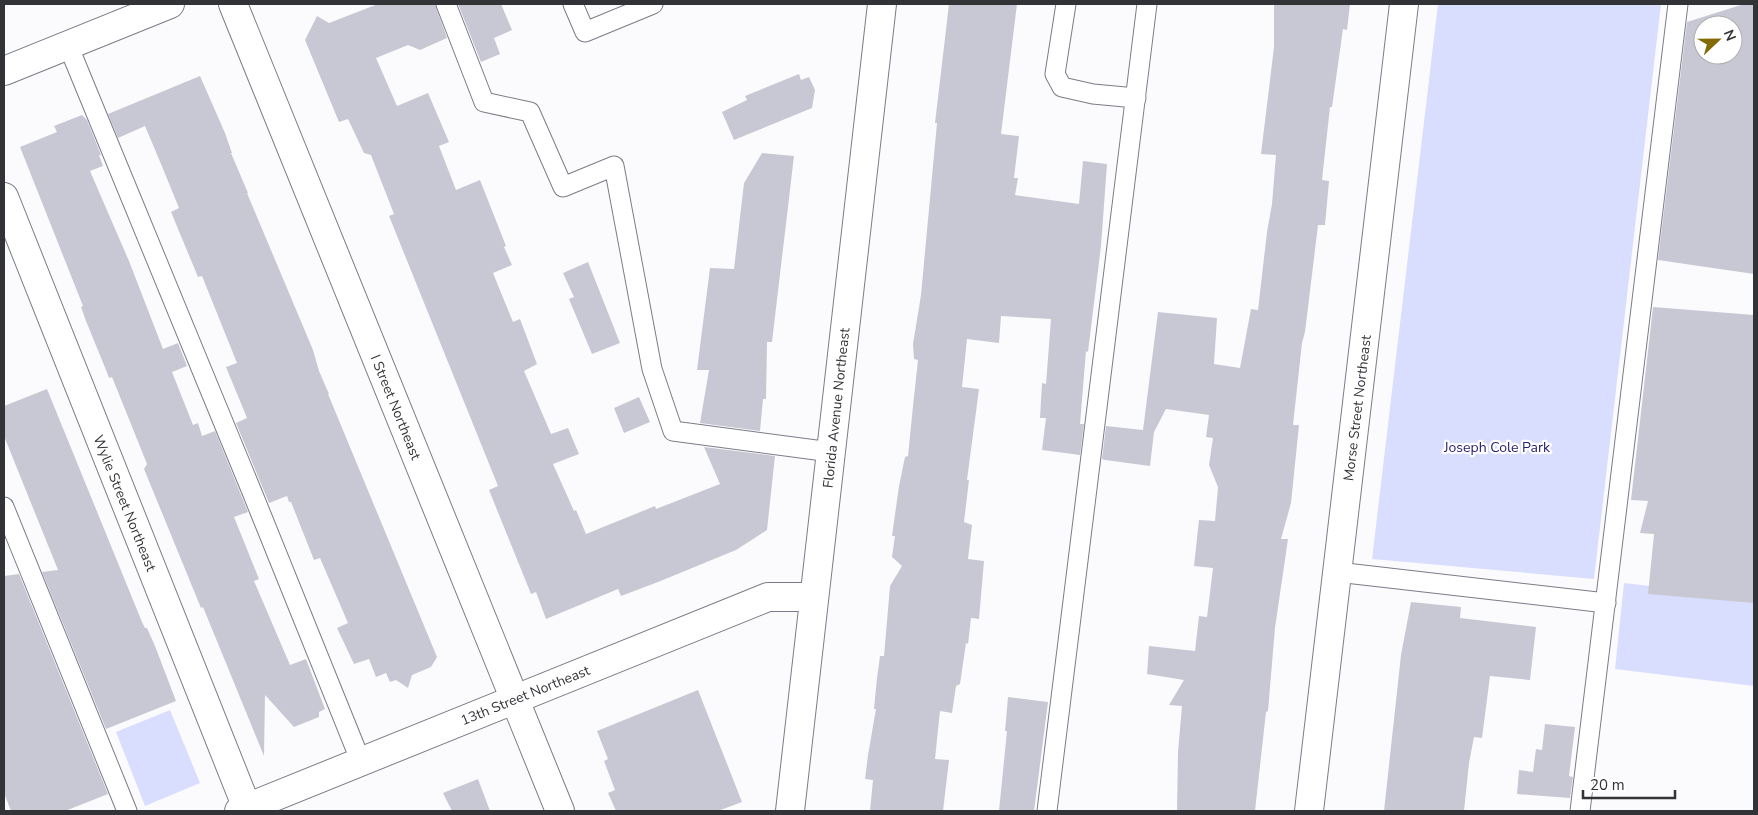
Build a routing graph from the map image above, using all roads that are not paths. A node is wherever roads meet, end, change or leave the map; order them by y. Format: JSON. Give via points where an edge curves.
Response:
{"nodes":[{"id":1,"x":170,"y":4,"type":"edge"},
{"id":2,"x":233,"y":4,"type":"edge"},
{"id":3,"x":446,"y":4,"type":"edge"},
{"id":4,"x":573,"y":4,"type":"edge"},
{"id":5,"x":652,"y":4,"type":"edge"},
{"id":6,"x":882,"y":4,"type":"edge"},
{"id":7,"x":1066,"y":4,"type":"edge"},
{"id":8,"x":1147,"y":4,"type":"edge"},
{"id":9,"x":1404,"y":4,"type":"edge"},
{"id":10,"x":1678,"y":4,"type":"edge"},
{"id":11,"x":68,"y":45,"type":"junction"},
{"id":12,"x":4,"y":72,"type":"edge"},
{"id":13,"x":1136,"y":98,"type":"junction"},
{"id":14,"x":4,"y":197,"type":"edge"},
{"id":15,"x":831,"y":452,"type":"junction"},
{"id":16,"x":4,"y":507,"type":"edge"},
{"id":17,"x":1337,"y":572,"type":"junction"},
{"id":18,"x":814,"y":597,"type":"junction"},
{"id":19,"x":1606,"y":603,"type":"junction"},
{"id":20,"x":515,"y":699,"type":"junction"},
{"id":21,"x":361,"y":762,"type":"junction"},
{"id":22,"x":245,"y":810,"type":"edge"},
{"id":23,"x":127,"y":811,"type":"edge"},
{"id":24,"x":560,"y":811,"type":"edge"},
{"id":25,"x":790,"y":811,"type":"edge"},
{"id":26,"x":1047,"y":811,"type":"edge"},
{"id":27,"x":1309,"y":811,"type":"edge"},
{"id":28,"x":1580,"y":811,"type":"edge"}],
"edges":[{"from":1,"to":11,"type":"street"},
{"from":2,"to":20,"type":"street","name":"I Street Northeast"},
{"from":3,"to":15,"type":"lane","via":[[484,102],[530,112],[563,187],[614,166],[652,369],[673,431]]},
{"from":4,"to":5,"type":"lane","via":[[585,32]]},
{"from":6,"to":15,"type":"street","name":"Florida Avenue Northeast"},
{"from":7,"to":13,"type":"lane","via":[[1055,74],[1062,87]]},
{"from":8,"to":13,"type":"lane"},
{"from":9,"to":17,"type":"street","name":"Morse Street Northeast"},
{"from":10,"to":19,"type":"lane"},
{"from":11,"to":12,"type":"street"},
{"from":11,"to":21,"type":"lane"},
{"from":13,"to":26,"type":"lane"},
{"from":14,"to":22,"type":"street","name":"Wylie Street Northeast"},
{"from":15,"to":18,"type":"street","name":"Florida Avenue Northeast"},
{"from":16,"to":23,"type":"lane"},
{"from":17,"to":19,"type":"lane"},
{"from":17,"to":27,"type":"street","name":"Morse Street Northeast"},
{"from":18,"to":20,"type":"street","name":"13th Street Northeast","via":[[768,597]]},
{"from":18,"to":25,"type":"street","name":"Florida Avenue Northeast"},
{"from":19,"to":28,"type":"lane"},
{"from":20,"to":21,"type":"street","name":"13th Street Northeast"},
{"from":20,"to":24,"type":"street","name":"I Street Northeast"},
{"from":21,"to":22,"type":"street","name":"13th Street Northeast"}]}
